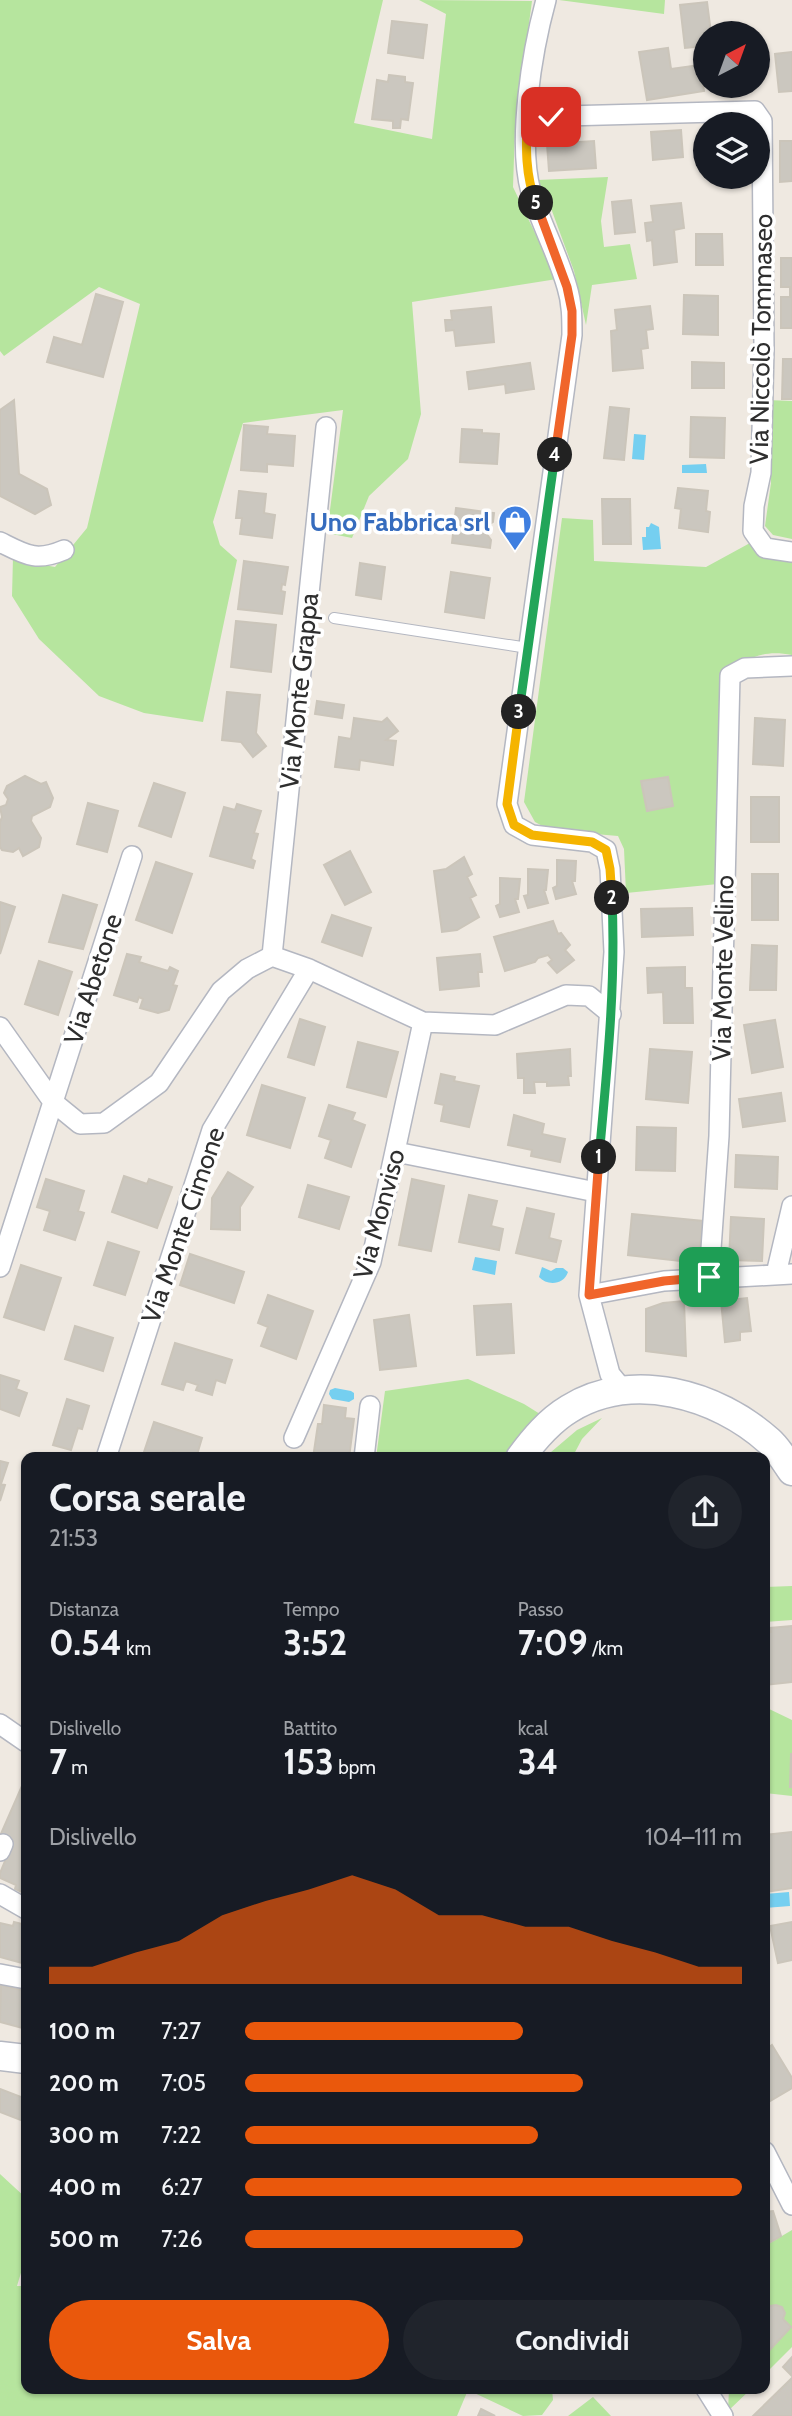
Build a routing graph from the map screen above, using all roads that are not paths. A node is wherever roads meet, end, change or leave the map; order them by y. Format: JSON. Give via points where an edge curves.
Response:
{"nodes":[{"id":1,"x":546,"y":0,"type":"edge"},
{"id":2,"x":527,"y":117,"type":"junction"},
{"id":3,"x":327,"y":427,"type":"dead end"},
{"id":4,"x":0,"y":542,"type":"edge"},
{"id":5,"x":64,"y":550,"type":"dead end"},
{"id":6,"x":792,"y":552,"type":"edge"},
{"id":7,"x":334,"y":618,"type":"dead end"},
{"id":8,"x":527,"y":648,"type":"junction"},
{"id":9,"x":792,"y":666,"type":"edge"},
{"id":10,"x":132,"y":856,"type":"dead end"},
{"id":11,"x":272,"y":956,"type":"junction"},
{"id":12,"x":309,"y":969,"type":"junction"},
{"id":13,"x":611,"y":1014,"type":"junction"},
{"id":14,"x":424,"y":1022,"type":"junction"},
{"id":15,"x":0,"y":1027,"type":"edge"},
{"id":16,"x":53,"y":1102,"type":"junction"},
{"id":17,"x":396,"y":1152,"type":"junction"},
{"id":18,"x":596,"y":1192,"type":"junction"},
{"id":19,"x":792,"y":1206,"type":"edge"},
{"id":20,"x":0,"y":1267,"type":"edge"},
{"id":21,"x":784,"y":1274,"type":"edge"},
{"id":22,"x":709,"y":1277,"type":"junction"},
{"id":23,"x":589,"y":1295,"type":"junction"},
{"id":24,"x":624,"y":1391,"type":"junction"},
{"id":25,"x":370,"y":1406,"type":"dead end"},
{"id":26,"x":294,"y":1437,"type":"dead end"},
{"id":27,"x":108,"y":1452,"type":"edge"},
{"id":28,"x":365,"y":1452,"type":"edge"},
{"id":29,"x":525,"y":1452,"type":"edge"},
{"id":30,"x":792,"y":1471,"type":"edge"},
{"id":31,"x":0,"y":1724,"type":"edge"},
{"id":32,"x":21,"y":1739,"type":"edge"},
{"id":33,"x":0,"y":1894,"type":"edge"},
{"id":34,"x":21,"y":1906,"type":"edge"},
{"id":35,"x":0,"y":1974,"type":"edge"},
{"id":36,"x":21,"y":1978,"type":"edge"},
{"id":37,"x":0,"y":2056,"type":"edge"},
{"id":38,"x":21,"y":2058,"type":"edge"},
{"id":39,"x":770,"y":2162,"type":"edge"},
{"id":40,"x":792,"y":2205,"type":"edge"},
{"id":41,"x":709,"y":2394,"type":"edge"},
{"id":42,"x":723,"y":2416,"type":"edge"}],
"edges":[{"from":1,"to":2,"type":"street"},
{"from":2,"to":6,"type":"street","name":"Via Niccolò Tommaseo","via":[[755,111],[762,121],[764,349],[761,473],[753,531],[765,548]]},
{"from":2,"to":8,"type":"street","via":[[525,158],[531,191],[567,287],[572,335]]},
{"from":3,"to":11,"type":"street","name":"Via Monte Grappa"},
{"from":4,"to":5,"type":"street","via":[[30,557]]},
{"from":7,"to":8,"type":"lane"},
{"from":8,"to":13,"type":"street","via":[[507,804],[514,825],[532,835],[592,842],[606,850],[614,952]]},
{"from":9,"to":22,"type":"street","name":"Via Monte Velino","via":[[745,668],[730,676],[719,1136]]},
{"from":10,"to":16,"type":"street","name":"Via Abetone"},
{"from":11,"to":12,"type":"street"},
{"from":11,"to":16,"type":"street","via":[[221,991],[159,1083],[104,1123],[80,1124]]},
{"from":12,"to":14,"type":"street"},
{"from":12,"to":27,"type":"street","name":"Via Monte Cimone","via":[[212,1130]]},
{"from":13,"to":14,"type":"street","via":[[589,996],[566,995],[495,1025]]},
{"from":13,"to":18,"type":"street"},
{"from":14,"to":17,"type":"street","name":"Via Monviso"},
{"from":15,"to":16,"type":"street"},
{"from":16,"to":20,"type":"street","name":"Via Abetone"},
{"from":17,"to":18,"type":"street"},
{"from":17,"to":26,"type":"street","name":"Via Monviso","via":[[371,1262]]},
{"from":18,"to":23,"type":"street"},
{"from":19,"to":21,"type":"street"},
{"from":21,"to":22,"type":"street"},
{"from":22,"to":23,"type":"street"},
{"from":23,"to":24,"type":"street","via":[[610,1374]]},
{"from":24,"to":29,"type":"street","via":[[571,1408]]},
{"from":24,"to":30,"type":"street","via":[[681,1394],[721,1409],[770,1442]]},
{"from":25,"to":28,"type":"street"},
{"from":31,"to":32,"type":"street"},
{"from":33,"to":34,"type":"street"},
{"from":35,"to":36,"type":"street"},
{"from":37,"to":38,"type":"street"},
{"from":39,"to":40,"type":"street"},
{"from":41,"to":42,"type":"street"}]}
